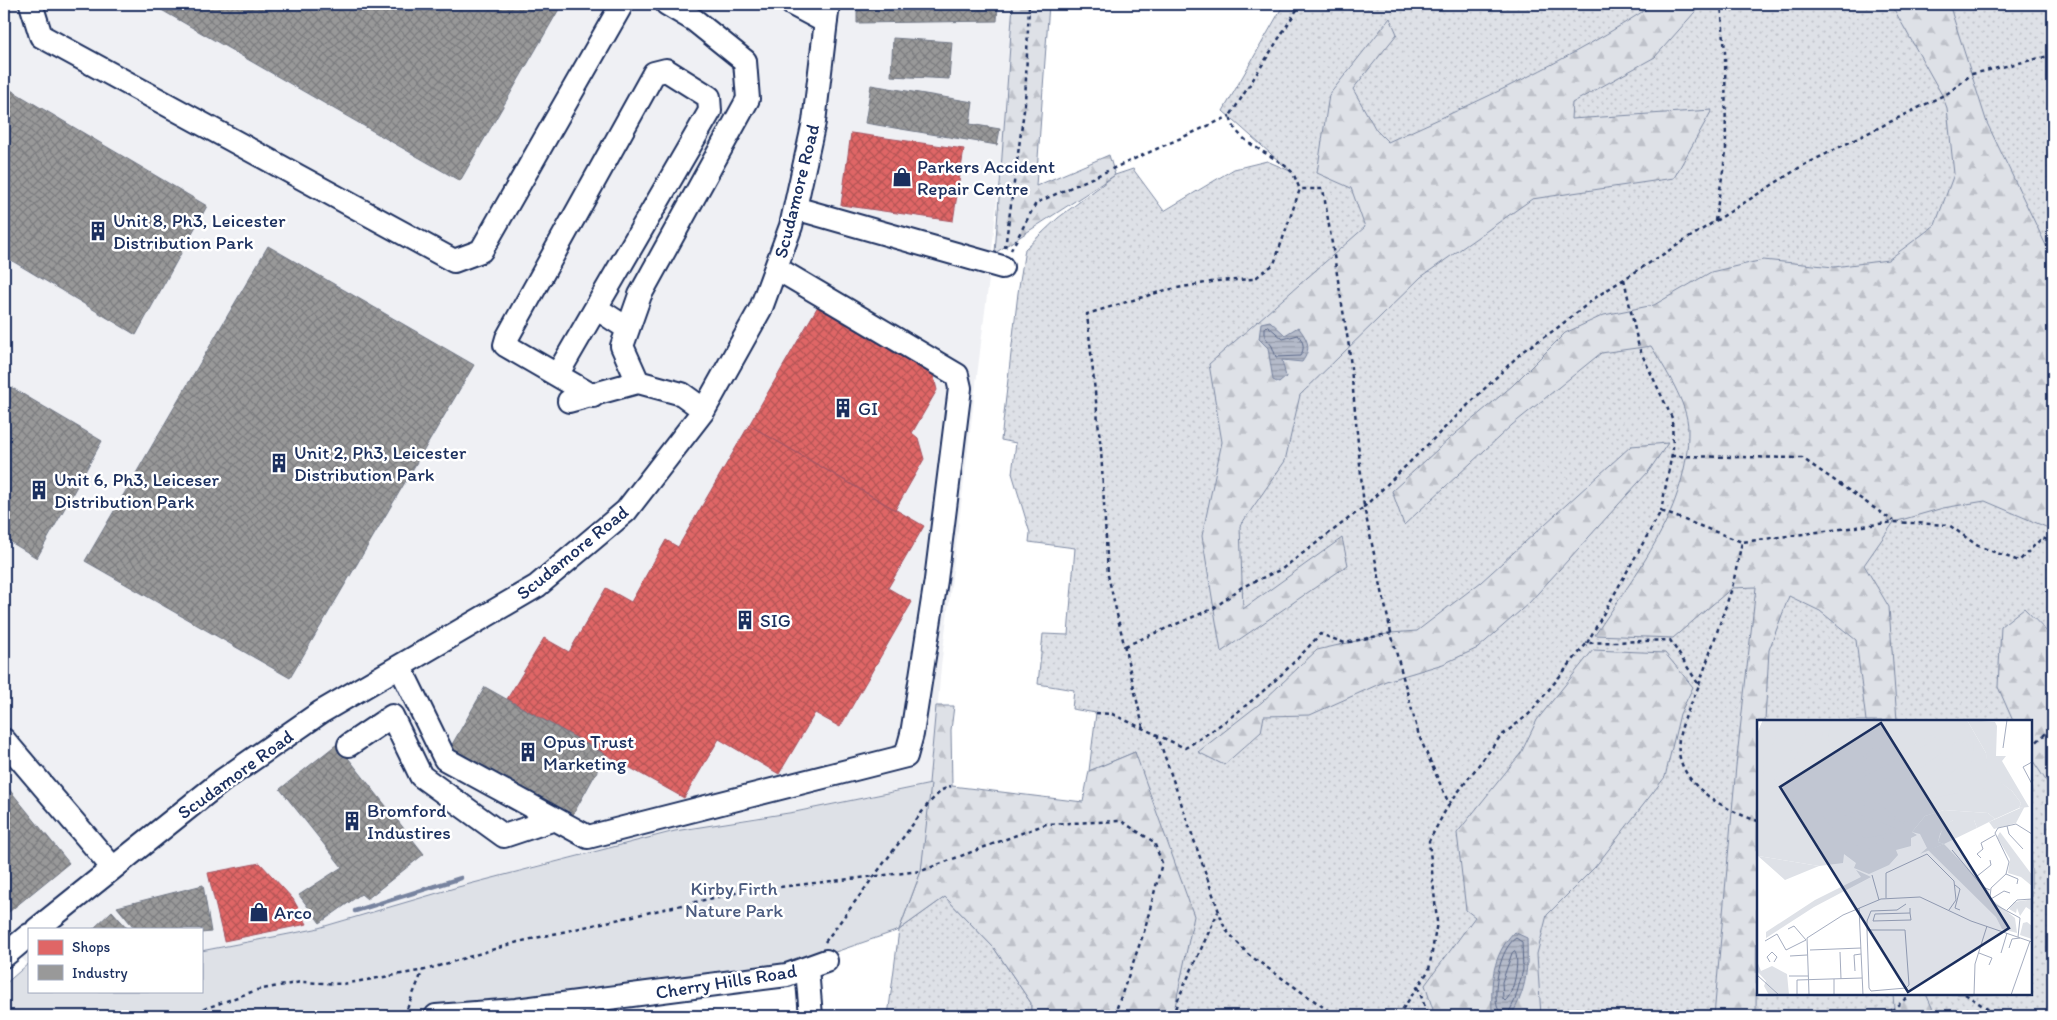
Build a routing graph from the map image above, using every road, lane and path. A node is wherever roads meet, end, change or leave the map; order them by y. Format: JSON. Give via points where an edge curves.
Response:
{"nodes":[{"id":1,"x":31,"y":4,"type":"edge"},
{"id":2,"x":622,"y":4,"type":"edge"},
{"id":3,"x":666,"y":4,"type":"edge"},
{"id":4,"x":792,"y":4,"type":"edge"},
{"id":5,"x":1029,"y":4,"type":"edge"},
{"id":6,"x":1304,"y":4,"type":"edge"},
{"id":7,"x":1722,"y":4,"type":"edge"},
{"id":8,"x":699,"y":12,"type":"edge"},
{"id":9,"x":827,"y":13,"type":"edge"},
{"id":10,"x":2053,"y":55,"type":"edge"},
{"id":11,"x":1230,"y":116,"type":"junction"},
{"id":12,"x":1300,"y":189,"type":"junction"},
{"id":13,"x":795,"y":208,"type":"junction"},
{"id":14,"x":1715,"y":221,"type":"junction"},
{"id":15,"x":1002,"y":267,"type":"junction"},
{"id":16,"x":776,"y":268,"type":"junction"},
{"id":17,"x":1624,"y":279,"type":"junction"},
{"id":18,"x":596,"y":308,"type":"junction"},
{"id":19,"x":628,"y":329,"type":"junction"},
{"id":20,"x":557,"y":375,"type":"junction"},
{"id":21,"x":638,"y":382,"type":"junction"},
{"id":22,"x":593,"y":396,"type":"junction"},
{"id":23,"x":569,"y":401,"type":"dead end"},
{"id":24,"x":704,"y":410,"type":"junction"},
{"id":25,"x":1671,"y":456,"type":"junction"},
{"id":26,"x":1364,"y":507,"type":"junction"},
{"id":27,"x":1661,"y":512,"type":"junction"},
{"id":28,"x":1894,"y":522,"type":"junction"},
{"id":29,"x":1742,"y":542,"type":"junction"},
{"id":30,"x":2053,"y":542,"type":"edge"},
{"id":31,"x":1391,"y":633,"type":"junction"},
{"id":32,"x":1587,"y":643,"type":"junction"},
{"id":33,"x":1124,"y":646,"type":"junction"},
{"id":34,"x":400,"y":667,"type":"junction"},
{"id":35,"x":1699,"y":685,"type":"junction"},
{"id":36,"x":1096,"y":713,"type":"dead end"},
{"id":37,"x":2053,"y":726,"type":"edge"},
{"id":38,"x":1143,"y":728,"type":"junction"},
{"id":39,"x":1157,"y":734,"type":"junction"},
{"id":40,"x":4,"y":740,"type":"edge"},
{"id":41,"x":349,"y":745,"type":"dead end"},
{"id":42,"x":2032,"y":746,"type":"edge"},
{"id":43,"x":951,"y":786,"type":"dead end"},
{"id":44,"x":1449,"y":804,"type":"junction"},
{"id":45,"x":555,"y":819,"type":"junction"},
{"id":46,"x":1757,"y":821,"type":"edge"},
{"id":47,"x":113,"y":868,"type":"junction"},
{"id":48,"x":872,"y":877,"type":"junction"},
{"id":49,"x":1219,"y":911,"type":"junction"},
{"id":50,"x":38,"y":928,"type":"edge"},
{"id":51,"x":28,"y":937,"type":"edge"},
{"id":52,"x":4,"y":956,"type":"edge"},
{"id":53,"x":818,"y":964,"type":"junction"},
{"id":54,"x":425,"y":970,"type":"junction"},
{"id":55,"x":1418,"y":987,"type":"junction"},
{"id":56,"x":1910,"y":995,"type":"edge"},
{"id":57,"x":1966,"y":995,"type":"edge"},
{"id":58,"x":517,"y":1013,"type":"edge"},
{"id":59,"x":189,"y":1016,"type":"edge"},
{"id":60,"x":404,"y":1016,"type":"edge"},
{"id":61,"x":436,"y":1016,"type":"edge"},
{"id":62,"x":811,"y":1016,"type":"edge"},
{"id":63,"x":1114,"y":1016,"type":"edge"},
{"id":64,"x":1173,"y":1016,"type":"edge"},
{"id":65,"x":1336,"y":1016,"type":"edge"},
{"id":66,"x":1398,"y":1016,"type":"edge"},
{"id":67,"x":1428,"y":1016,"type":"edge"},
{"id":68,"x":1885,"y":1016,"type":"edge"},
{"id":69,"x":1998,"y":1016,"type":"edge"}],
"edges":[{"from":1,"to":2,"type":"street","via":[[41,36],[454,261],[481,251]]},
{"from":3,"to":8,"type":"street"},
{"from":4,"to":9,"type":"street"},
{"from":5,"to":15,"type":"path","via":[[1025,103]]},
{"from":6,"to":11,"type":"path","via":[[1298,8]]},
{"from":7,"to":14,"type":"path","via":[[1726,152]]},
{"from":8,"to":19,"type":"street","via":[[746,62],[748,99],[640,294]]},
{"from":9,"to":13,"type":"street","name":"Scudamore Road","via":[[814,122]]},
{"from":10,"to":14,"type":"path","via":[[1972,74],[1948,93],[1802,166]]},
{"from":11,"to":12,"type":"path","via":[[1232,126],[1238,132],[1292,172]]},
{"from":11,"to":15,"type":"path","via":[[1036,203]]},
{"from":12,"to":26,"type":"path","via":[[1324,189],[1349,347]]},
{"from":12,"to":33,"type":"path","via":[[1274,264],[1254,279],[1217,281],[1166,290],[1087,314],[1101,450],[1108,575]]},
{"from":13,"to":15,"type":"street"},
{"from":13,"to":16,"type":"street","name":"Scudamore Road"},
{"from":14,"to":17,"type":"path"},
{"from":16,"to":24,"type":"street","name":"Scudamore Road","via":[[762,308]]},
{"from":16,"to":45,"type":"street","via":[[957,375],[960,388],[936,580],[906,756],[588,838]]},
{"from":17,"to":25,"type":"path","via":[[1639,348],[1672,418]]},
{"from":17,"to":26,"type":"path","via":[[1523,351]]},
{"from":18,"to":19,"type":"street"},
{"from":18,"to":20,"type":"street"},
{"from":18,"to":20,"type":"street","via":[[710,111],[709,97],[666,70],[654,73],[506,338],[505,345]]},
{"from":19,"to":21,"type":"street","via":[[622,346]]},
{"from":20,"to":22,"type":"street"},
{"from":21,"to":22,"type":"street"},
{"from":21,"to":24,"type":"street","via":[[682,394]]},
{"from":22,"to":23,"type":"street"},
{"from":24,"to":34,"type":"street","name":"Scudamore Road","via":[[626,512],[537,586]]},
{"from":25,"to":27,"type":"path"},
{"from":25,"to":28,"type":"path","via":[[1802,458]]},
{"from":26,"to":31,"type":"path"},
{"from":26,"to":33,"type":"path","via":[[1282,569],[1242,587],[1214,608]]},
{"from":27,"to":29,"type":"path"},
{"from":27,"to":32,"type":"path"},
{"from":28,"to":29,"type":"path"},
{"from":28,"to":30,"type":"path","via":[[1949,525],[1978,546],[2019,561],[2042,538]]},
{"from":29,"to":35,"type":"path","via":[[1732,588]]},
{"from":31,"to":39,"type":"path","via":[[1345,643],[1320,634],[1294,664],[1222,725],[1185,748]]},
{"from":31,"to":44,"type":"path","via":[[1419,736]]},
{"from":32,"to":35,"type":"path","via":[[1670,640]]},
{"from":32,"to":44,"type":"path","via":[[1529,714],[1500,737]]},
{"from":33,"to":38,"type":"path"},
{"from":34,"to":45,"type":"street","via":[[445,759]]},
{"from":34,"to":47,"type":"street","name":"Scudamore Road","via":[[321,712],[223,780]]},
{"from":35,"to":46,"type":"path","via":[[1679,740],[1682,768],[1698,789],[1744,817]]},
{"from":36,"to":38,"type":"path","via":[[1112,714]]},
{"from":37,"to":42,"type":"path"},
{"from":38,"to":39,"type":"path"},
{"from":39,"to":49,"type":"path"},
{"from":40,"to":47,"type":"street"},
{"from":41,"to":45,"type":"street","via":[[392,716],[421,776],[504,836]]},
{"from":43,"to":48,"type":"path","via":[[928,804]]},
{"from":44,"to":55,"type":"path","via":[[1429,841],[1437,922],[1429,970]]},
{"from":47,"to":50,"type":"street","name":"Scudamore Road"},
{"from":48,"to":53,"type":"path","via":[[817,952]]},
{"from":48,"to":54,"type":"path","via":[[744,891],[518,942]]},
{"from":48,"to":63,"type":"path","via":[[921,871],[1046,824],[1121,821],[1154,842],[1162,863],[1144,932]]},
{"from":49,"to":64,"type":"path"},
{"from":49,"to":65,"type":"path","via":[[1225,928],[1249,955]]},
{"from":51,"to":52,"type":"street"},
{"from":53,"to":58,"type":"street","name":"Cherry Hills Road","via":[[787,975]]},
{"from":53,"to":62,"type":"street"},
{"from":54,"to":59,"type":"path","via":[[343,984],[301,982],[256,990]]},
{"from":54,"to":60,"type":"path"},
{"from":55,"to":66,"type":"path"},
{"from":55,"to":67,"type":"path"},
{"from":56,"to":68,"type":"path"},
{"from":57,"to":69,"type":"path"},
{"from":58,"to":61,"type":"street","name":"Cherry Hills Road"}]}
